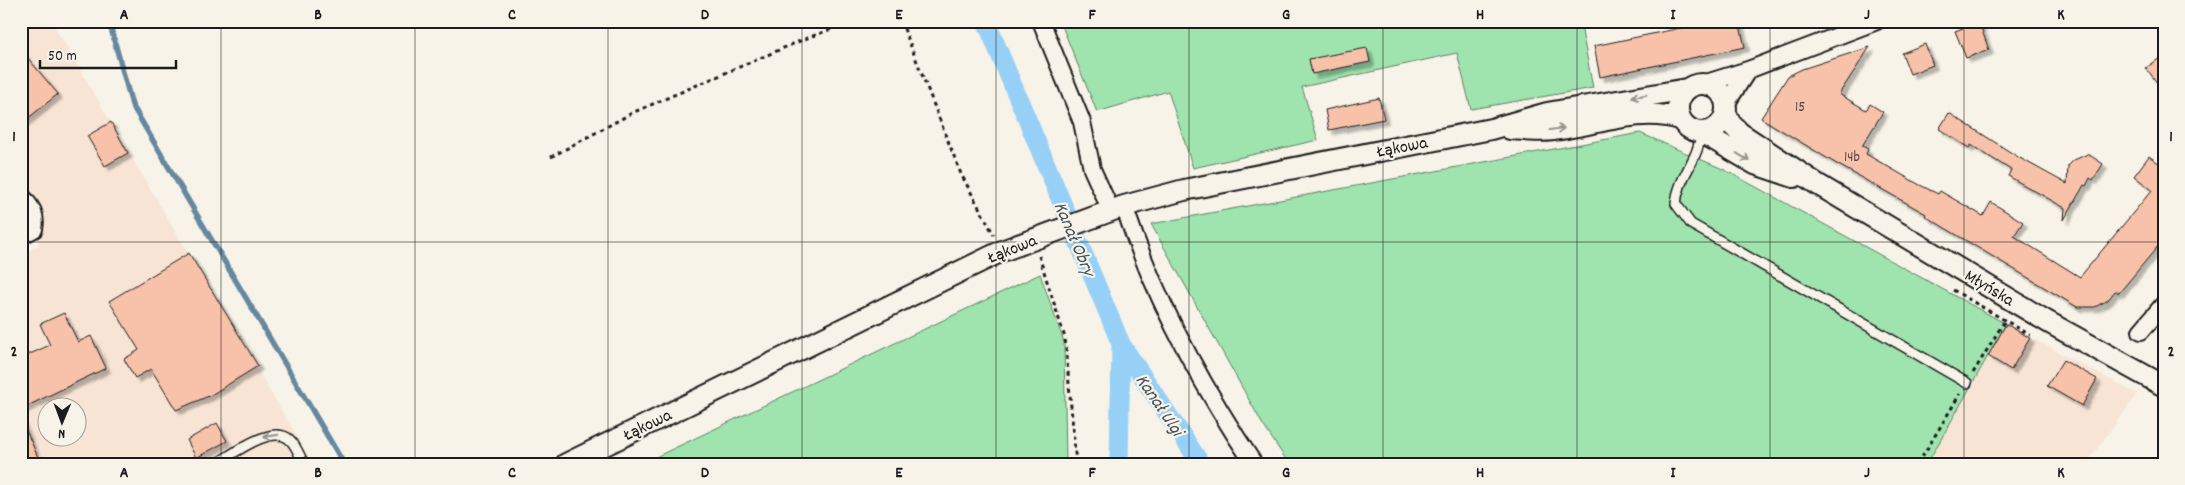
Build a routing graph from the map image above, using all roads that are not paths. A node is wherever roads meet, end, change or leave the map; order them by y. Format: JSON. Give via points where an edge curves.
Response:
{"nodes":[{"id":1,"x":1041,"y":21,"type":"edge"},
{"id":2,"x":1877,"y":21,"type":"edge"},
{"id":3,"x":1748,"y":70,"type":"junction"},
{"id":4,"x":1695,"y":86,"type":"junction"},
{"id":5,"x":1726,"y":109,"type":"junction"},
{"id":6,"x":1680,"y":119,"type":"junction"},
{"id":7,"x":1491,"y":129,"type":"junction"},
{"id":8,"x":1701,"y":132,"type":"junction"},
{"id":9,"x":1817,"y":184,"type":"junction"},
{"id":10,"x":21,"y":194,"type":"edge"},
{"id":11,"x":1113,"y":210,"type":"junction"},
{"id":12,"x":21,"y":236,"type":"edge"},
{"id":13,"x":2164,"y":304,"type":"edge"},
{"id":14,"x":2141,"y":331,"type":"dead end"},
{"id":15,"x":1967,"y":382,"type":"dead end"},
{"id":16,"x":2164,"y":386,"type":"edge"},
{"id":17,"x":216,"y":464,"type":"edge"},
{"id":18,"x":304,"y":464,"type":"edge"},
{"id":19,"x":566,"y":464,"type":"edge"},
{"id":20,"x":1254,"y":464,"type":"edge"}],
"edges":[{"from":1,"to":11,"type":"street","via":[[1082,122],[1092,169]]},
{"from":2,"to":3,"type":"street","name":"Łąkowa"},
{"from":3,"to":4,"type":"street","name":"Łąkowa"},
{"from":3,"to":5,"type":"street"},
{"from":4,"to":5,"type":"street","via":[[1718,90]]},
{"from":4,"to":6,"type":"street","via":[[1678,103]]},
{"from":4,"to":7,"type":"street","name":"Łąkowa","one_way":true,"via":[[1548,113]]},
{"from":5,"to":8,"type":"street","via":[[1717,127]]},
{"from":5,"to":9,"type":"street","name":"Młyńska","via":[[1740,134]]},
{"from":7,"to":6,"type":"street","name":"Łąkowa","one_way":true,"via":[[1552,130],[1632,116]]},
{"from":6,"to":8,"type":"street","via":[[1693,130]]},
{"from":7,"to":11,"type":"street","name":"Łąkowa","via":[[1184,190]]},
{"from":8,"to":9,"type":"street","name":"Młyńska","one_way":true,"via":[[1755,164]]},
{"from":8,"to":15,"type":"lane","via":[[1700,147],[1677,192],[1676,204],[1691,224]]},
{"from":9,"to":16,"type":"street","name":"Młyńska","via":[[2048,322]]},
{"from":10,"to":12,"type":"street","via":[[34,209],[36,219],[34,229]]},
{"from":11,"to":19,"type":"street","name":"Łąkowa","via":[[1002,251]]},
{"from":11,"to":20,"type":"street","via":[[1132,230],[1176,332]]},
{"from":13,"to":14,"type":"street"},
{"from":18,"to":17,"type":"lane","one_way":true,"via":[[290,440],[273,434]]}]}
